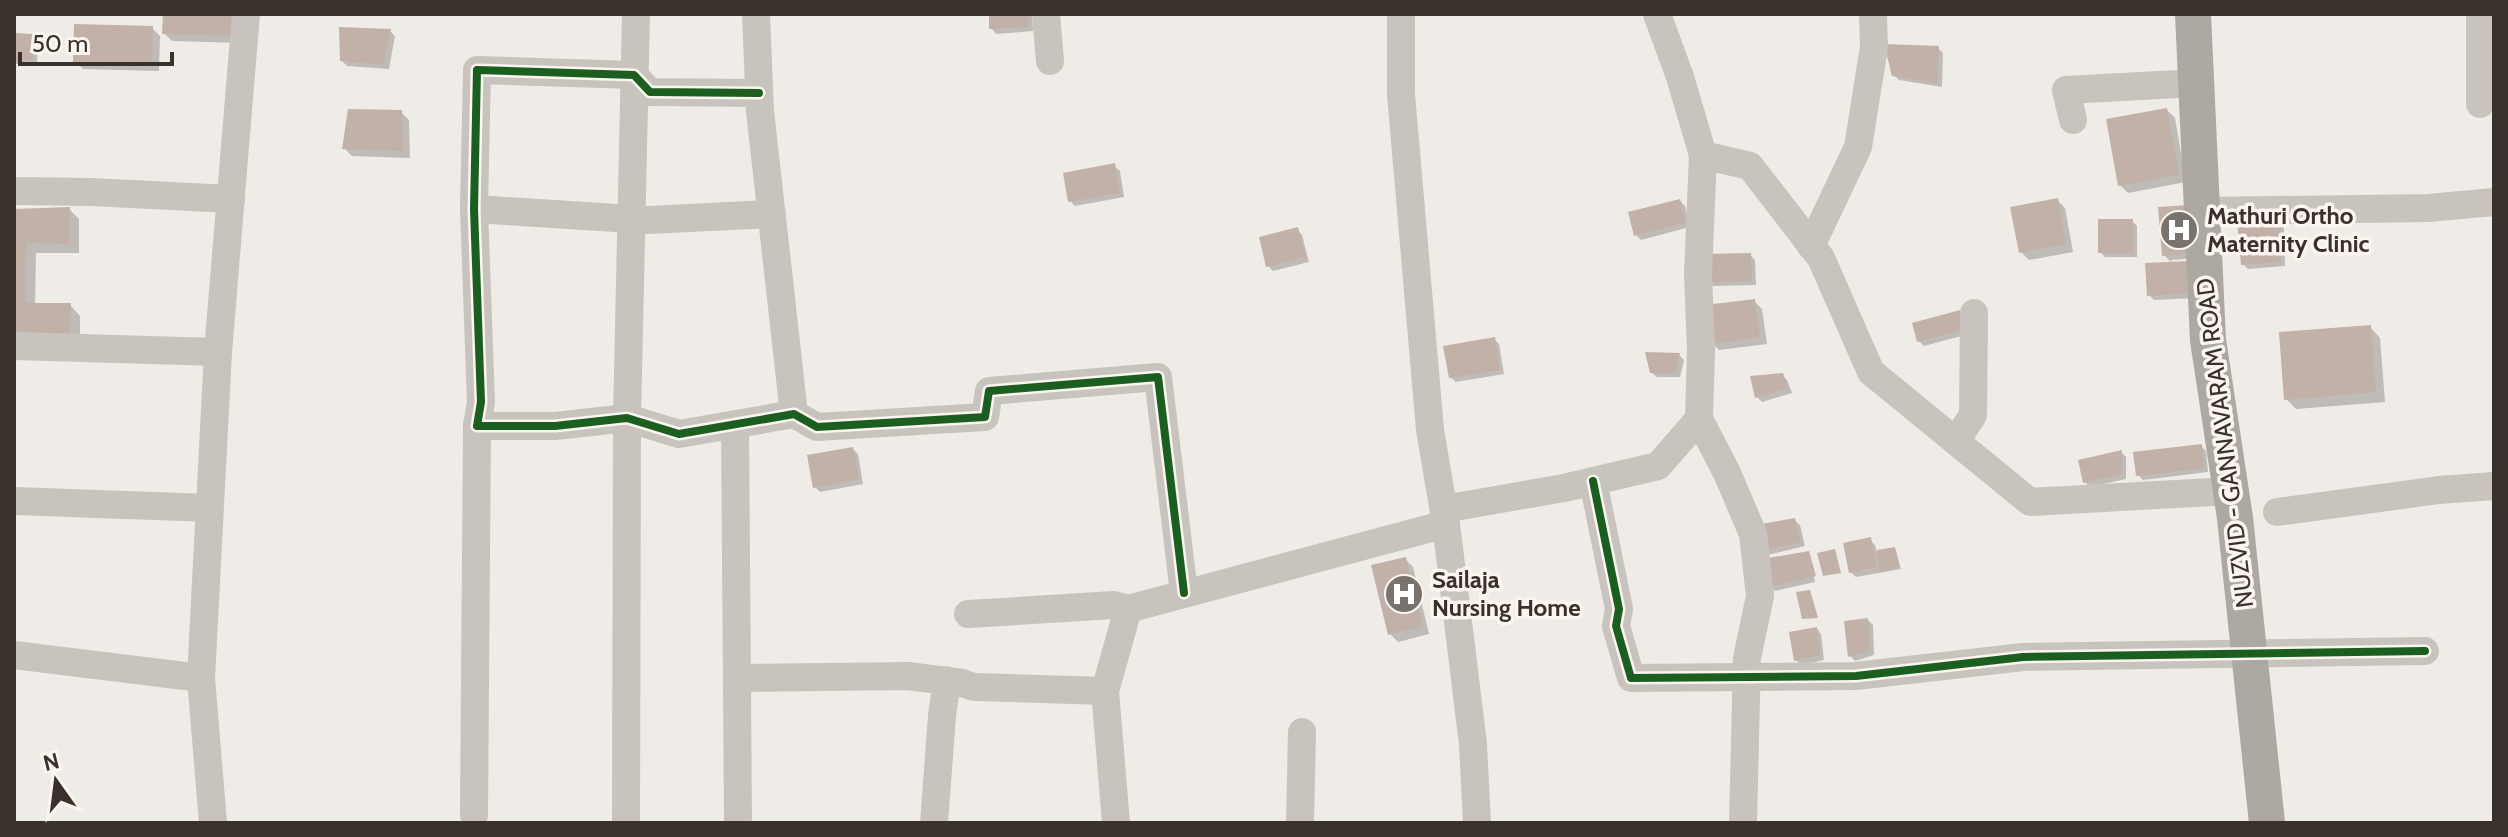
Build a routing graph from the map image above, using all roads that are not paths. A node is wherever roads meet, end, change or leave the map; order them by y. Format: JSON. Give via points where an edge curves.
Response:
{"nodes":[{"id":1,"x":246,"y":14,"type":"edge"},
{"id":2,"x":636,"y":14,"type":"edge"},
{"id":3,"x":756,"y":14,"type":"edge"},
{"id":4,"x":1046,"y":14,"type":"edge"},
{"id":5,"x":1401,"y":14,"type":"edge"},
{"id":6,"x":1657,"y":14,"type":"edge"},
{"id":7,"x":1873,"y":14,"type":"edge"},
{"id":8,"x":2193,"y":14,"type":"edge"},
{"id":9,"x":2480,"y":14,"type":"edge"},
{"id":10,"x":1050,"y":61,"type":"dead end"},
{"id":11,"x":634,"y":75,"type":"junction"},
{"id":12,"x":2196,"y":83,"type":"junction"},
{"id":13,"x":759,"y":93,"type":"junction"},
{"id":14,"x":2480,"y":104,"type":"dead end"},
{"id":15,"x":2073,"y":120,"type":"dead end"},
{"id":16,"x":1703,"y":155,"type":"junction"},
{"id":17,"x":14,"y":191,"type":"edge"},
{"id":18,"x":231,"y":199,"type":"junction"},
{"id":19,"x":2494,"y":202,"type":"edge"},
{"id":20,"x":474,"y":209,"type":"junction"},
{"id":21,"x":2202,"y":211,"type":"junction"},
{"id":22,"x":772,"y":214,"type":"junction"},
{"id":23,"x":631,"y":219,"type":"junction"},
{"id":24,"x":1811,"y":246,"type":"junction"},
{"id":25,"x":1974,"y":313,"type":"dead end"},
{"id":26,"x":14,"y":346,"type":"edge"},
{"id":27,"x":218,"y":352,"type":"junction"},
{"id":28,"x":794,"y":414,"type":"junction"},
{"id":29,"x":627,"y":418,"type":"junction"},
{"id":30,"x":1699,"y":419,"type":"junction"},
{"id":31,"x":735,"y":424,"type":"junction"},
{"id":32,"x":477,"y":426,"type":"junction"},
{"id":33,"x":1956,"y":441,"type":"junction"},
{"id":34,"x":1593,"y":481,"type":"junction"},
{"id":35,"x":2494,"y":486,"type":"edge"},
{"id":36,"x":2231,"y":491,"type":"junction"},
{"id":37,"x":14,"y":501,"type":"edge"},
{"id":38,"x":209,"y":508,"type":"junction"},
{"id":39,"x":2277,"y":512,"type":"dead end"},
{"id":40,"x":1445,"y":516,"type":"junction"},
{"id":41,"x":1184,"y":593,"type":"junction"},
{"id":42,"x":1128,"y":609,"type":"junction"},
{"id":43,"x":968,"y":614,"type":"dead end"},
{"id":44,"x":2425,"y":651,"type":"dead end"},
{"id":45,"x":2250,"y":654,"type":"junction"},
{"id":46,"x":14,"y":655,"type":"edge"},
{"id":47,"x":1747,"y":676,"type":"junction"},
{"id":48,"x":201,"y":678,"type":"junction"},
{"id":49,"x":737,"y":678,"type":"junction"},
{"id":50,"x":947,"y":680,"type":"junction"},
{"id":51,"x":1105,"y":691,"type":"junction"},
{"id":52,"x":1302,"y":732,"type":"dead end"},
{"id":53,"x":474,"y":815,"type":"dead end"},
{"id":54,"x":213,"y":823,"type":"edge"},
{"id":55,"x":626,"y":823,"type":"edge"},
{"id":56,"x":738,"y":823,"type":"edge"},
{"id":57,"x":934,"y":823,"type":"edge"},
{"id":58,"x":1116,"y":823,"type":"edge"},
{"id":59,"x":1300,"y":823,"type":"edge"},
{"id":60,"x":1477,"y":823,"type":"edge"},
{"id":61,"x":1743,"y":823,"type":"edge"},
{"id":62,"x":2267,"y":823,"type":"edge"}],
"edges":[{"from":1,"to":18,"type":"street"},
{"from":2,"to":11,"type":"street"},
{"from":3,"to":13,"type":"street"},
{"from":4,"to":10,"type":"street"},
{"from":5,"to":40,"type":"street","via":[[1401,94],[1430,430]]},
{"from":6,"to":16,"type":"street"},
{"from":7,"to":24,"type":"street","via":[[1874,47],[1858,147]]},
{"from":8,"to":12,"type":"main road","name":"NUZVID - GANNAVARAM ROAD"},
{"from":9,"to":14,"type":"street"},
{"from":11,"to":13,"type":"street","via":[[650,92]]},
{"from":11,"to":20,"type":"street","via":[[477,70]]},
{"from":11,"to":23,"type":"street"},
{"from":12,"to":15,"type":"street","via":[[2066,90]]},
{"from":12,"to":21,"type":"main road","name":"NUZVID - GANNAVARAM ROAD"},
{"from":13,"to":22,"type":"street"},
{"from":16,"to":24,"type":"street","via":[[1750,166]]},
{"from":16,"to":30,"type":"street"},
{"from":17,"to":18,"type":"street"},
{"from":18,"to":27,"type":"street"},
{"from":19,"to":21,"type":"street"},
{"from":20,"to":23,"type":"street"},
{"from":20,"to":32,"type":"street","via":[[481,402]]},
{"from":21,"to":36,"type":"main road","name":"NUZVID - GANNAVARAM ROAD","via":[[2208,340]]},
{"from":22,"to":23,"type":"street"},
{"from":22,"to":28,"type":"street"},
{"from":23,"to":29,"type":"street"},
{"from":24,"to":33,"type":"street","via":[[1871,372]]},
{"from":25,"to":33,"type":"street","via":[[1973,415]]},
{"from":26,"to":27,"type":"street"},
{"from":27,"to":38,"type":"street"},
{"from":28,"to":31,"type":"street"},
{"from":28,"to":41,"type":"street","via":[[817,427],[985,417],[989,391],[1158,377]]},
{"from":29,"to":31,"type":"street","via":[[679,434]]},
{"from":29,"to":32,"type":"street","via":[[555,426]]},
{"from":29,"to":55,"type":"street"},
{"from":30,"to":34,"type":"street","via":[[1658,466]]},
{"from":30,"to":47,"type":"street","via":[[1753,534],[1760,596]]},
{"from":31,"to":49,"type":"street"},
{"from":32,"to":53,"type":"street"},
{"from":33,"to":36,"type":"street","via":[[2030,502]]},
{"from":34,"to":40,"type":"street"},
{"from":34,"to":47,"type":"street","via":[[1619,609],[1616,626],[1631,678]]},
{"from":35,"to":39,"type":"street"},
{"from":36,"to":45,"type":"main road","name":"NUZVID - GANNAVARAM ROAD"},
{"from":37,"to":38,"type":"street"},
{"from":38,"to":48,"type":"street"},
{"from":40,"to":41,"type":"street"},
{"from":40,"to":60,"type":"street","via":[[1473,744]]},
{"from":41,"to":42,"type":"street"},
{"from":42,"to":43,"type":"street","via":[[1114,605]]},
{"from":42,"to":51,"type":"street"},
{"from":44,"to":45,"type":"street"},
{"from":45,"to":47,"type":"street","via":[[2023,657],[1856,676]]},
{"from":45,"to":62,"type":"main road","name":"NUZVID - GANNAVARAM ROAD"},
{"from":46,"to":48,"type":"street"},
{"from":47,"to":61,"type":"street"},
{"from":48,"to":54,"type":"street"},
{"from":49,"to":50,"type":"street"},
{"from":49,"to":56,"type":"street"},
{"from":50,"to":51,"type":"street","via":[[974,687]]},
{"from":50,"to":57,"type":"street"},
{"from":51,"to":58,"type":"street"},
{"from":52,"to":59,"type":"street"}]}
